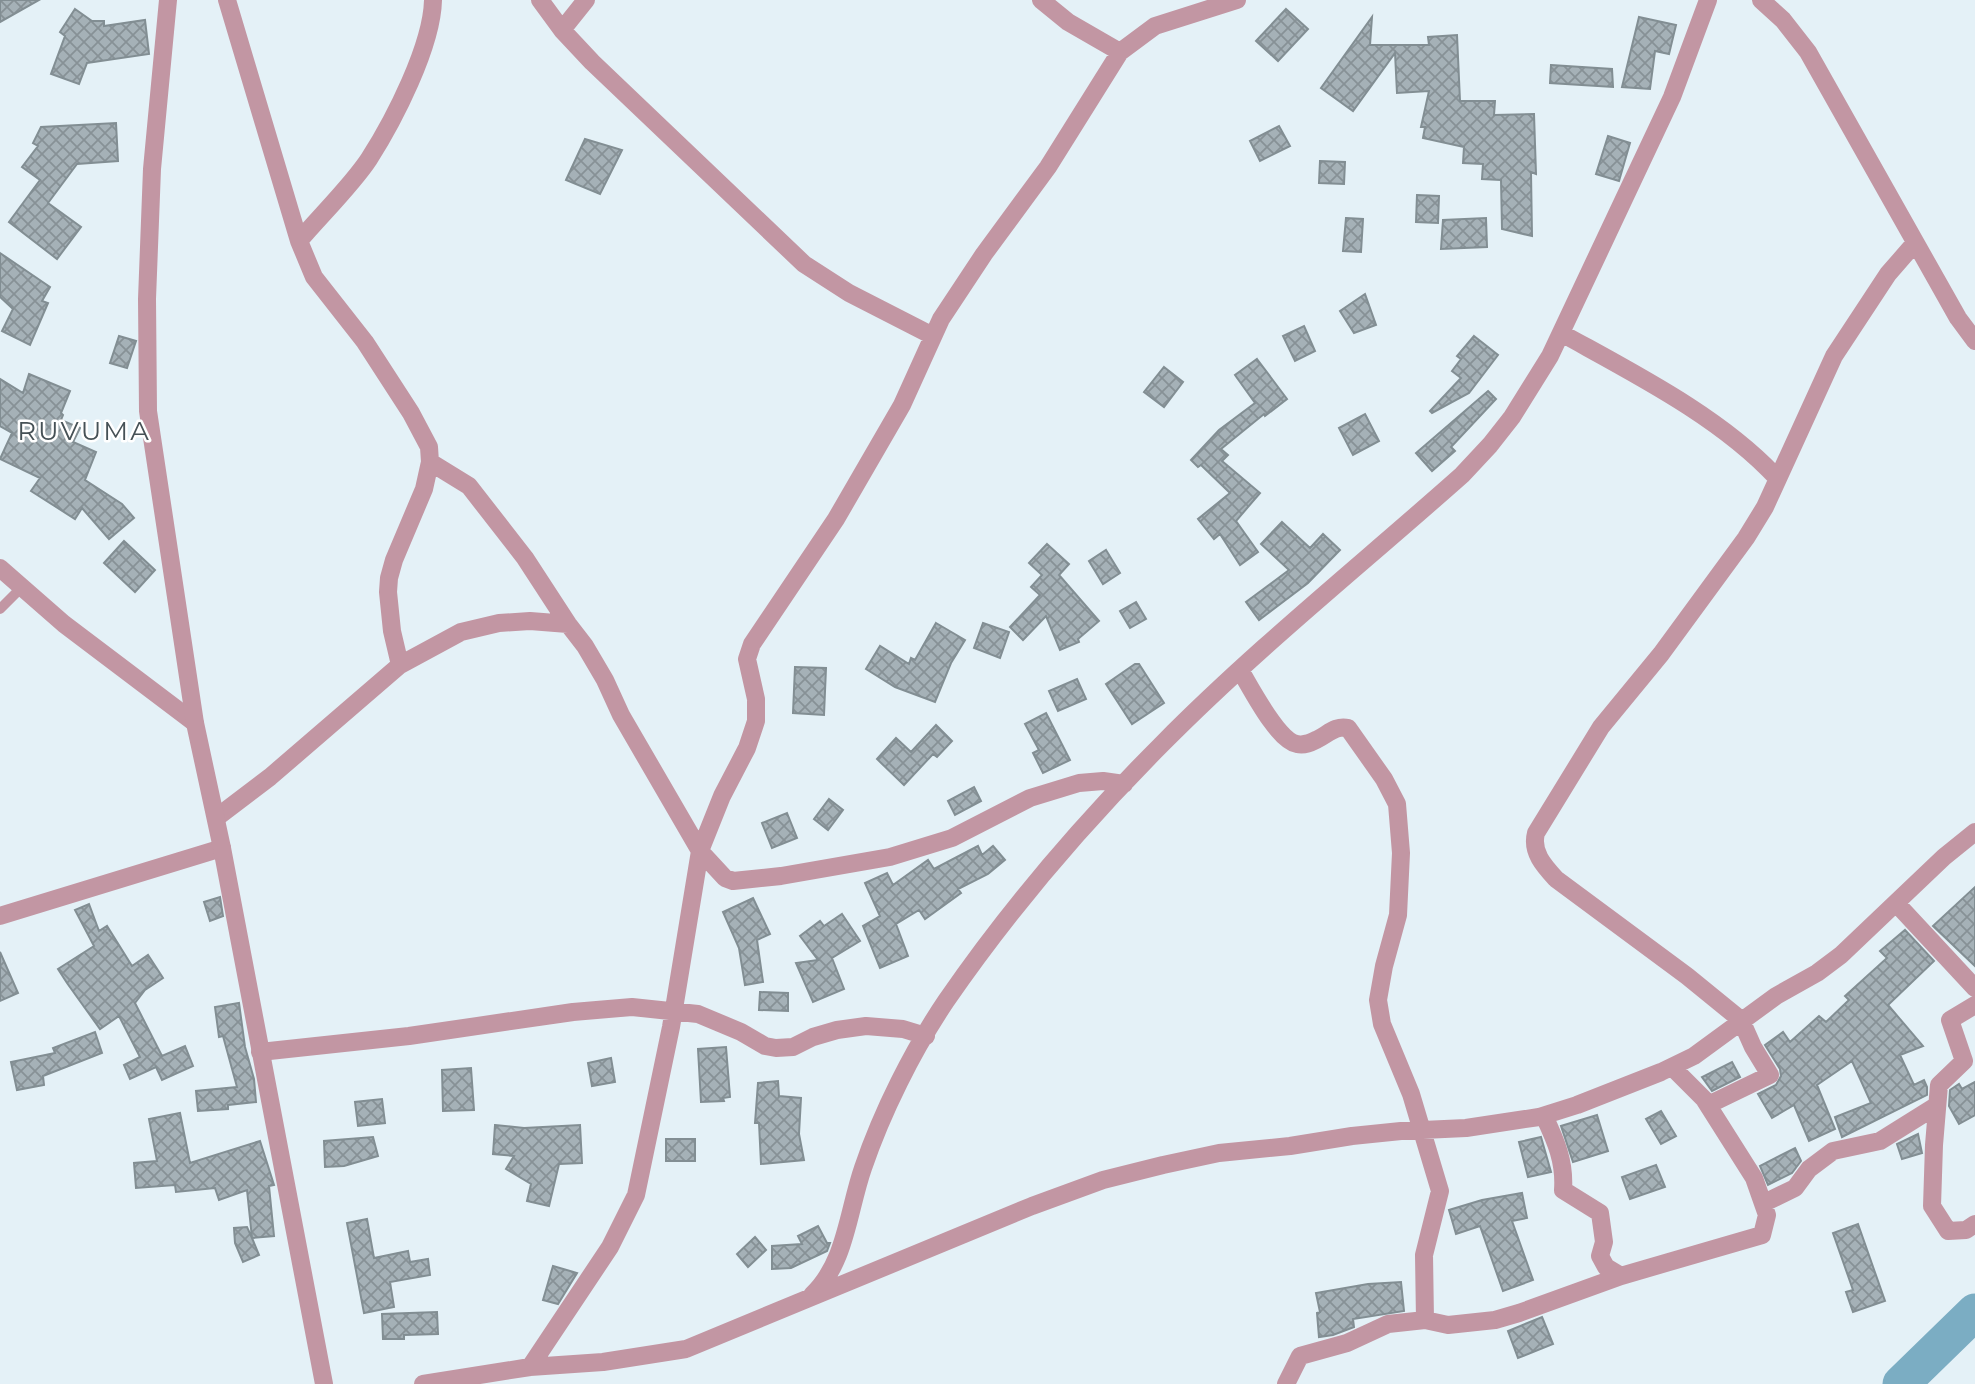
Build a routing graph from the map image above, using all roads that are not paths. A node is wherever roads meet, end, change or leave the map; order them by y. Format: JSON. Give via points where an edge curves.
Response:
{"nodes":[{"id":1,"x":169,"y":0,"type":"edge"},
{"id":2,"x":226,"y":0,"type":"edge"},
{"id":3,"x":433,"y":0,"type":"edge"},
{"id":4,"x":540,"y":0,"type":"edge"},
{"id":5,"x":586,"y":0,"type":"edge"},
{"id":6,"x":1041,"y":0,"type":"edge"},
{"id":7,"x":1237,"y":0,"type":"edge"},
{"id":8,"x":1708,"y":0,"type":"edge"},
{"id":9,"x":1761,"y":0,"type":"edge"},
{"id":10,"x":562,"y":30,"type":"junction"},
{"id":11,"x":1120,"y":52,"type":"junction"},
{"id":12,"x":299,"y":241,"type":"junction"},
{"id":13,"x":1915,"y":243,"type":"junction"},
{"id":14,"x":1561,"y":333,"type":"junction"},
{"id":15,"x":933,"y":336,"type":"junction"},
{"id":16,"x":1975,"y":341,"type":"edge"},
{"id":17,"x":430,"y":462,"type":"junction"},
{"id":18,"x":1777,"y":478,"type":"junction"},
{"id":19,"x":0,"y":568,"type":"edge"},
{"id":20,"x":22,"y":587,"type":"junction"},
{"id":21,"x":0,"y":609,"type":"edge"},
{"id":22,"x":568,"y":624,"type":"junction"},
{"id":23,"x":401,"y":665,"type":"junction"},
{"id":24,"x":1240,"y":670,"type":"junction"},
{"id":25,"x":195,"y":723,"type":"junction"},
{"id":26,"x":1124,"y":784,"type":"junction"},
{"id":27,"x":216,"y":818,"type":"junction"},
{"id":28,"x":1975,"y":832,"type":"edge"},
{"id":29,"x":222,"y":848,"type":"junction"},
{"id":30,"x":700,"y":851,"type":"junction"},
{"id":31,"x":1896,"y":903,"type":"junction"},
{"id":32,"x":0,"y":916,"type":"edge"},
{"id":33,"x":1975,"y":988,"type":"edge"},
{"id":34,"x":1975,"y":1005,"type":"edge"},
{"id":35,"x":673,"y":1011,"type":"junction"},
{"id":36,"x":1741,"y":1020,"type":"junction"},
{"id":37,"x":926,"y":1036,"type":"junction"},
{"id":38,"x":260,"y":1052,"type":"junction"},
{"id":39,"x":1672,"y":1067,"type":"junction"},
{"id":40,"x":1708,"y":1105,"type":"junction"},
{"id":41,"x":1936,"y":1106,"type":"junction"},
{"id":42,"x":1544,"y":1116,"type":"junction"},
{"id":43,"x":1424,"y":1130,"type":"junction"},
{"id":44,"x":1764,"y":1203,"type":"junction"},
{"id":45,"x":1975,"y":1224,"type":"edge"},
{"id":46,"x":1621,"y":1276,"type":"junction"},
{"id":47,"x":807,"y":1300,"type":"junction"},
{"id":48,"x":1425,"y":1321,"type":"junction"},
{"id":49,"x":530,"y":1367,"type":"junction"},
{"id":50,"x":482,"y":1380,"type":"edge"},
{"id":51,"x":324,"y":1384,"type":"edge"},
{"id":52,"x":424,"y":1384,"type":"edge"},
{"id":53,"x":1286,"y":1384,"type":"edge"}],
"edges":[{"from":1,"to":25,"type":"street","via":[[152,169],[148,411]]},
{"from":2,"to":12,"type":"street"},
{"from":3,"to":12,"type":"street","via":[[425,42],[397,108],[368,160]]},
{"from":4,"to":10,"type":"street"},
{"from":5,"to":10,"type":"street"},
{"from":6,"to":11,"type":"street","via":[[1068,22]]},
{"from":7,"to":11,"type":"street","via":[[1155,26]]},
{"from":8,"to":14,"type":"street","via":[[1672,97]]},
{"from":9,"to":13,"type":"street","via":[[1808,52]]},
{"from":10,"to":15,"type":"street","via":[[804,264]]},
{"from":11,"to":15,"type":"street"},
{"from":12,"to":17,"type":"street","via":[[314,277],[365,342],[411,413],[429,447]]},
{"from":13,"to":16,"type":"street"},
{"from":13,"to":18,"type":"street","via":[[1888,274],[1834,356]]},
{"from":14,"to":18,"type":"street","via":[[1699,414],[1758,457]]},
{"from":14,"to":24,"type":"street","via":[[1512,417],[1462,475]]},
{"from":15,"to":30,"type":"street","via":[[902,405],[836,519],[752,644],[747,659],[756,721]]},
{"from":17,"to":22,"type":"street","via":[[453,474],[480,498]]},
{"from":17,"to":23,"type":"street","via":[[389,578],[392,631]]},
{"from":18,"to":36,"type":"street","via":[[1765,507],[1719,577],[1601,727],[1534,841],[1541,862],[1556,879]]},
{"from":19,"to":20,"type":"street"},
{"from":20,"to":21,"type":"lane"},
{"from":20,"to":25,"type":"street"},
{"from":22,"to":23,"type":"street","via":[[499,623],[461,632]]},
{"from":22,"to":30,"type":"street","via":[[605,680]]},
{"from":23,"to":27,"type":"street"},
{"from":24,"to":26,"type":"street"},
{"from":24,"to":43,"type":"street","via":[[1273,723],[1290,741],[1308,744],[1336,728],[1348,728],[1397,804],[1401,853],[1398,915],[1378,1000],[1382,1024]]},
{"from":25,"to":27,"type":"street"},
{"from":26,"to":30,"type":"street","via":[[1079,783],[1030,798],[940,842],[890,857],[781,876],[733,881],[715,870]]},
{"from":26,"to":37,"type":"street","via":[[1025,896],[946,1001]]},
{"from":27,"to":29,"type":"street"},
{"from":28,"to":31,"type":"street"},
{"from":29,"to":32,"type":"street"},
{"from":29,"to":38,"type":"street"},
{"from":30,"to":35,"type":"street"},
{"from":31,"to":33,"type":"street"},
{"from":31,"to":36,"type":"street","via":[[1841,955]]},
{"from":34,"to":41,"type":"street","via":[[1950,1020],[1964,1061],[1938,1085]]},
{"from":35,"to":37,"type":"street","via":[[698,1014],[776,1048],[866,1026]]},
{"from":35,"to":38,"type":"street","via":[[632,1007],[573,1012]]},
{"from":35,"to":49,"type":"street","via":[[636,1195],[610,1247]]},
{"from":36,"to":39,"type":"street"},
{"from":36,"to":40,"type":"street","via":[[1770,1075]]},
{"from":37,"to":47,"type":"street","via":[[863,1168],[832,1268]]},
{"from":38,"to":51,"type":"street"},
{"from":39,"to":40,"type":"street"},
{"from":39,"to":42,"type":"street"},
{"from":40,"to":44,"type":"street","via":[[1754,1178]]},
{"from":41,"to":44,"type":"street","via":[[1880,1141],[1833,1151],[1808,1169],[1795,1188]]},
{"from":41,"to":45,"type":"street","via":[[1932,1206],[1948,1231],[1966,1230]]},
{"from":42,"to":43,"type":"street"},
{"from":42,"to":46,"type":"street","via":[[1558,1144],[1563,1190],[1600,1213],[1604,1242],[1600,1256],[1606,1267]]},
{"from":43,"to":47,"type":"street","via":[[1219,1153],[1103,1180]]},
{"from":43,"to":48,"type":"street","via":[[1440,1191],[1424,1255]]},
{"from":44,"to":46,"type":"street","via":[[1767,1215],[1762,1235]]},
{"from":46,"to":48,"type":"street","via":[[1495,1320],[1448,1325]]},
{"from":47,"to":49,"type":"street","via":[[686,1349]]},
{"from":48,"to":53,"type":"street","via":[[1388,1324],[1348,1343],[1300,1356]]},
{"from":49,"to":50,"type":"street"},
{"from":50,"to":52,"type":"street"}]}
